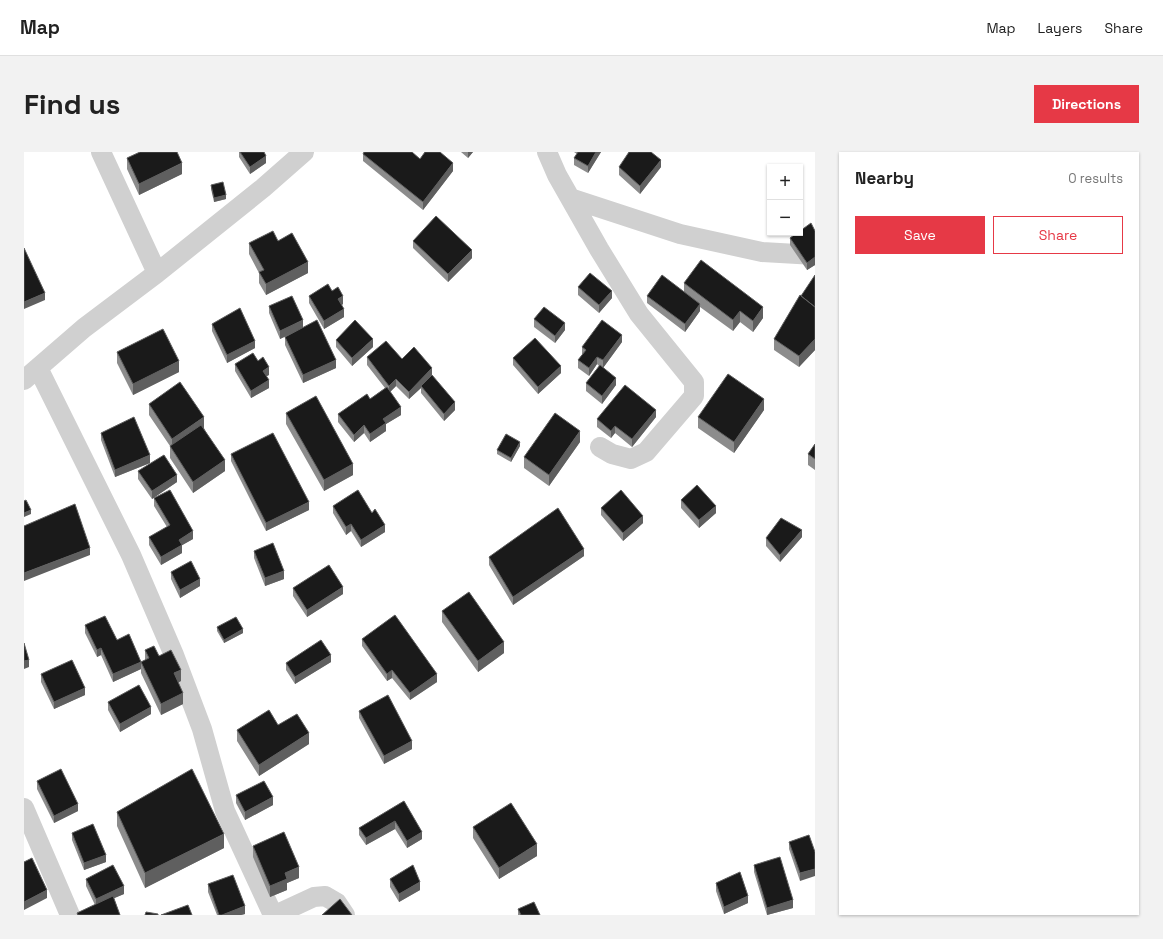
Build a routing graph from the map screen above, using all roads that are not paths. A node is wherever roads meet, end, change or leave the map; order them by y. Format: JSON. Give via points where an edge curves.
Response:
{"nodes":[{"id":1,"x":101,"y":152,"type":"edge"},
{"id":2,"x":304,"y":152,"type":"edge"},
{"id":3,"x":547,"y":152,"type":"edge"},
{"id":4,"x":570,"y":198,"type":"junction"},
{"id":5,"x":815,"y":255,"type":"edge"},
{"id":6,"x":157,"y":273,"type":"junction"},
{"id":7,"x":31,"y":374,"type":"edge"},
{"id":8,"x":600,"y":447,"type":"dead end"},
{"id":9,"x":24,"y":808,"type":"edge"},
{"id":10,"x":70,"y":915,"type":"edge"},
{"id":11,"x":274,"y":915,"type":"edge"},
{"id":12,"x":344,"y":915,"type":"edge"}],
"edges":[{"from":1,"to":6,"type":"street"},
{"from":2,"to":6,"type":"street"},
{"from":3,"to":4,"type":"street","via":[[556,175]]},
{"from":4,"to":5,"type":"street","via":[[680,234],[762,252]]},
{"from":4,"to":8,"type":"street","via":[[639,314],[694,382],[694,396],[646,452],[630,459],[612,454]]},
{"from":6,"to":7,"type":"street","via":[[84,328]]},
{"from":7,"to":11,"type":"street","via":[[131,555],[174,655],[202,729],[225,810]]},
{"from":9,"to":10,"type":"street"},
{"from":11,"to":12,"type":"street","via":[[314,897],[325,896],[336,902]]}]}
